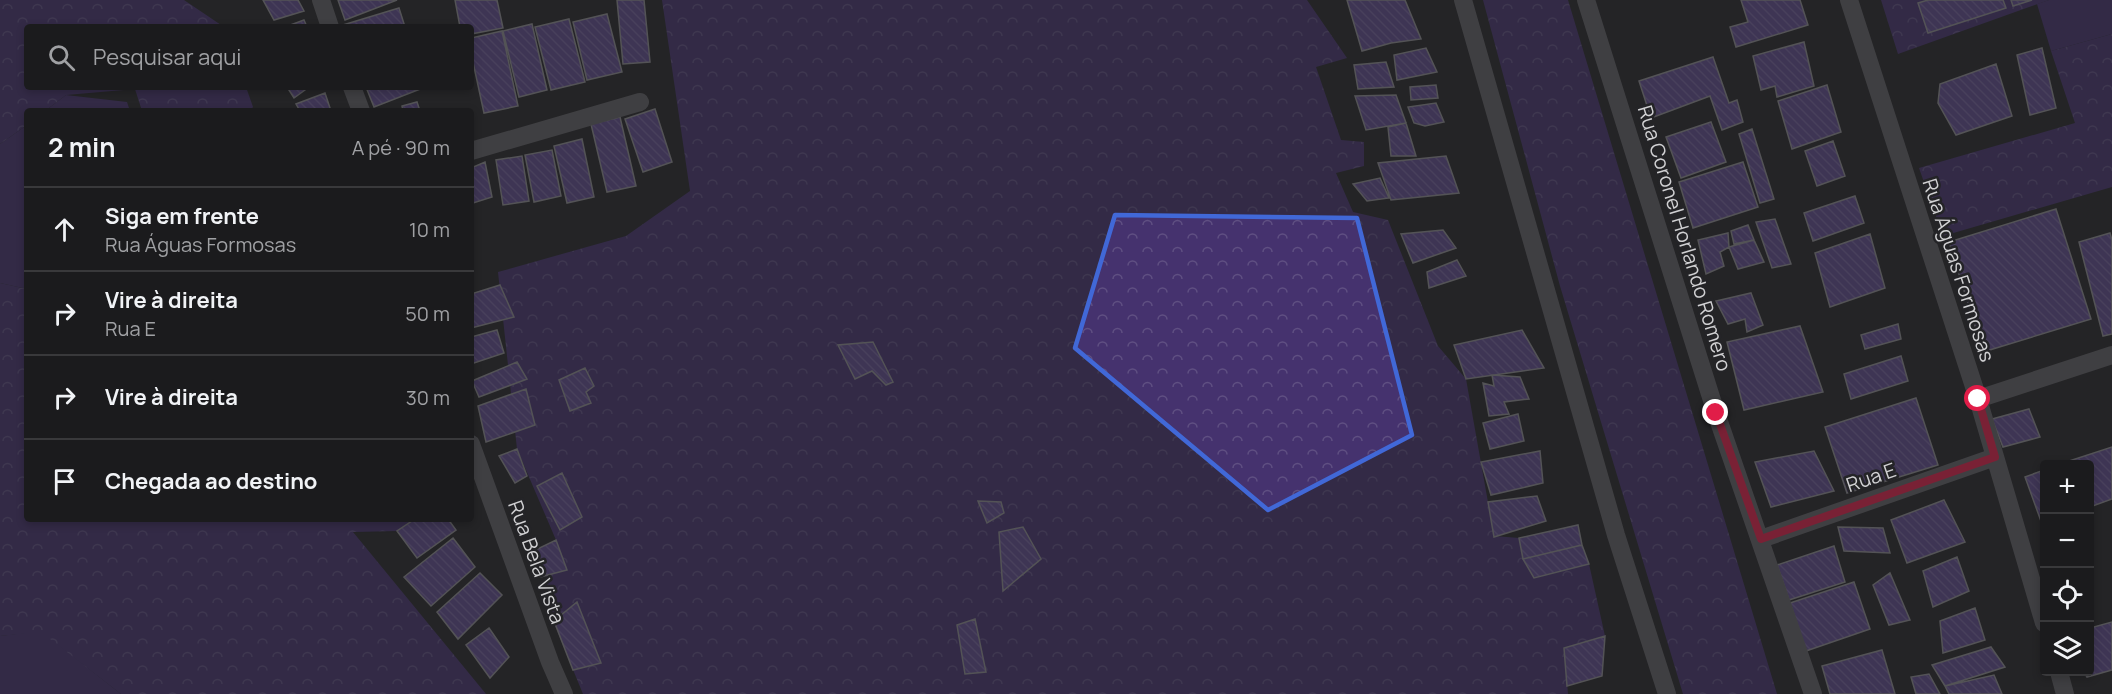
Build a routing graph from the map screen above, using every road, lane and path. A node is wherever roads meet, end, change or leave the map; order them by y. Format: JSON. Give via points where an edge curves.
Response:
{"nodes":[{"id":1,"x":321,"y":0,"type":"edge"},
{"id":2,"x":1463,"y":0,"type":"edge"},
{"id":3,"x":1586,"y":0,"type":"edge"},
{"id":4,"x":1849,"y":0,"type":"edge"},
{"id":5,"x":329,"y":24,"type":"edge"},
{"id":6,"x":353,"y":90,"type":"edge"},
{"id":7,"x":640,"y":102,"type":"dead end"},
{"id":8,"x":360,"y":108,"type":"edge"},
{"id":9,"x":474,"y":150,"type":"edge"},
{"id":10,"x":2112,"y":355,"type":"edge"},
{"id":11,"x":1978,"y":399,"type":"junction"},
{"id":12,"x":474,"y":452,"type":"edge"},
{"id":13,"x":1995,"y":457,"type":"junction"},
{"id":14,"x":1761,"y":539,"type":"junction"},
{"id":15,"x":2044,"y":622,"type":"edge"},
{"id":16,"x":2060,"y":676,"type":"edge"},
{"id":17,"x":564,"y":694,"type":"edge"},
{"id":18,"x":1666,"y":694,"type":"edge"},
{"id":19,"x":1813,"y":694,"type":"edge"},
{"id":20,"x":2065,"y":694,"type":"edge"}],
"edges":[{"from":1,"to":5,"type":"street"},
{"from":2,"to":18,"type":"street","via":[[1616,535]]},
{"from":3,"to":14,"type":"street","name":"Rua Coronel Horlando Romero","via":[[1713,402]]},
{"from":4,"to":11,"type":"street","name":"Rua Águas Formosas"},
{"from":6,"to":8,"type":"street"},
{"from":7,"to":9,"type":"street"},
{"from":10,"to":11,"type":"street"},
{"from":11,"to":13,"type":"street","name":"Rua Águas Formosas"},
{"from":12,"to":17,"type":"street","name":"Rua Bela Vista"},
{"from":13,"to":14,"type":"street","name":"Rua E"},
{"from":13,"to":15,"type":"street","name":"Rua Águas Formosas"},
{"from":14,"to":19,"type":"street","name":"Rua Coronel Horlando Romero"},
{"from":16,"to":20,"type":"street"}]}
